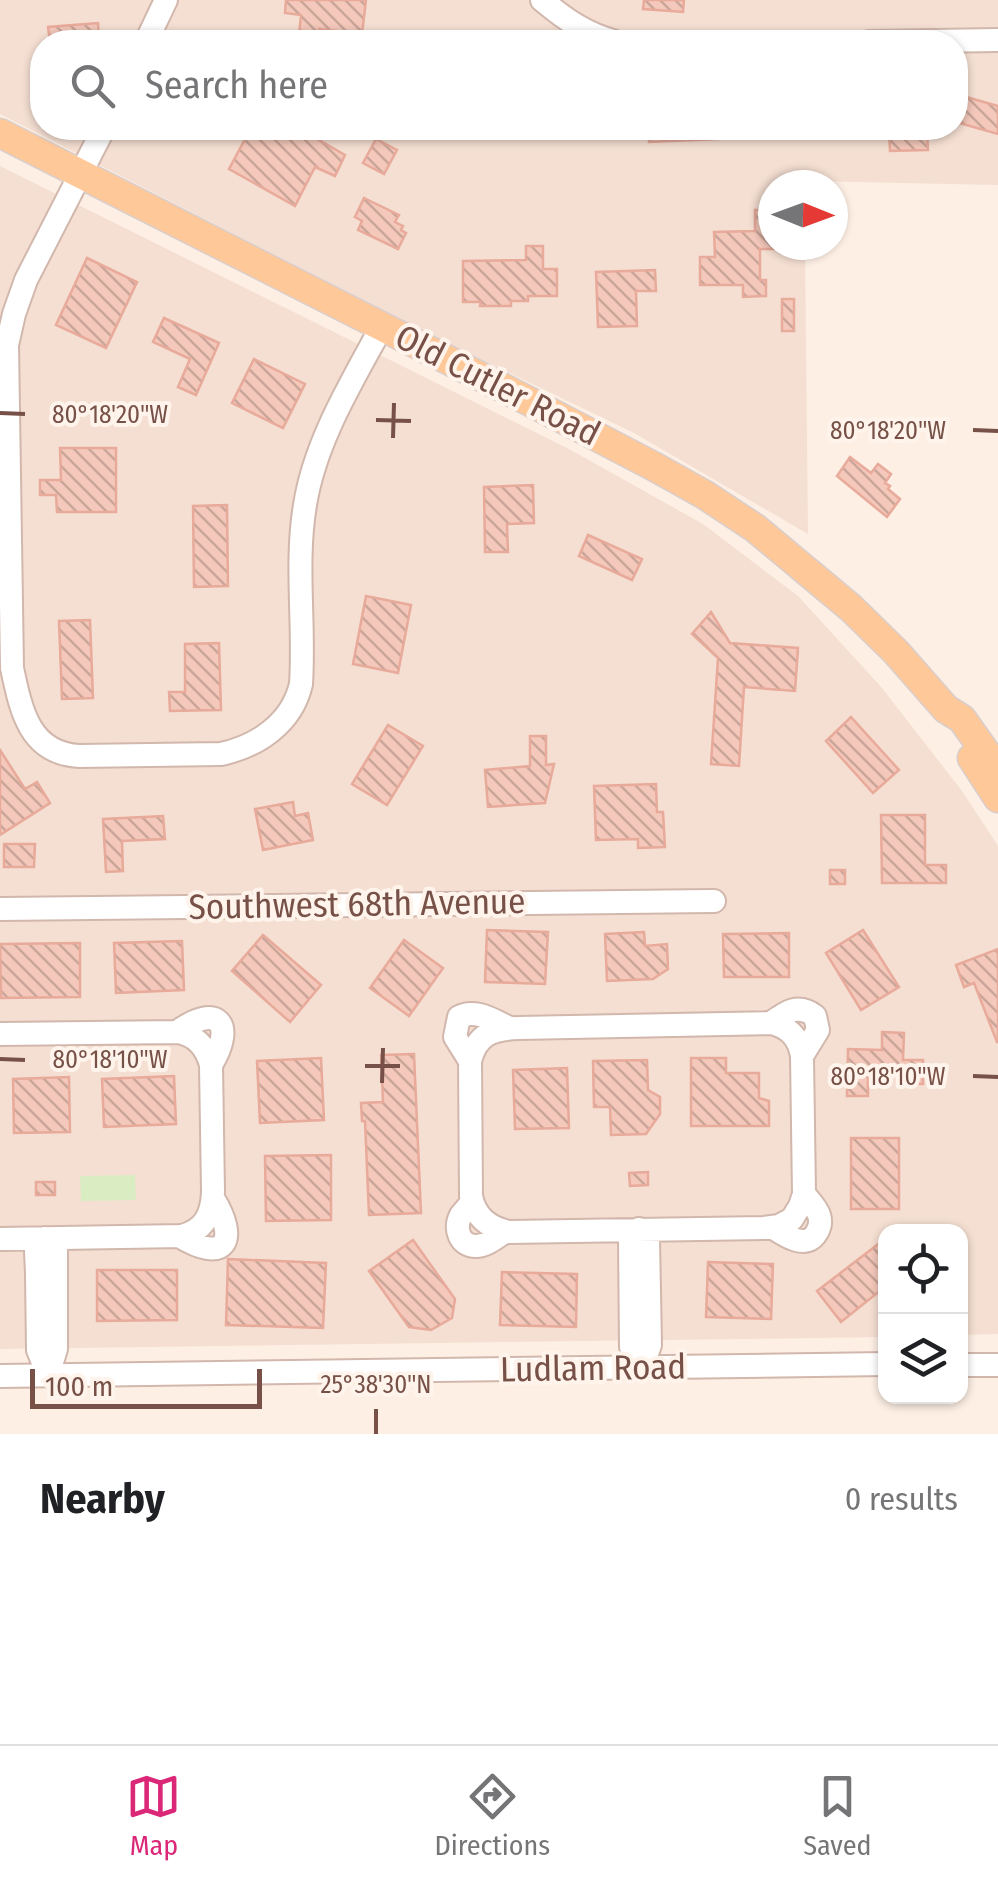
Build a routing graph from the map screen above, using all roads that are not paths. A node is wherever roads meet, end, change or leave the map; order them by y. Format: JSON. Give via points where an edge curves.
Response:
{"nodes":[{"id":1,"x":166,"y":0,"type":"edge"},
{"id":2,"x":542,"y":0,"type":"edge"},
{"id":3,"x":152,"y":30,"type":"edge"},
{"id":4,"x":582,"y":30,"type":"edge"},
{"id":5,"x":968,"y":40,"type":"edge"},
{"id":6,"x":998,"y":40,"type":"edge"},
{"id":7,"x":0,"y":132,"type":"edge"},
{"id":8,"x":98,"y":140,"type":"edge"},
{"id":9,"x":81,"y":174,"type":"junction"},
{"id":10,"x":382,"y":326,"type":"junction"},
{"id":11,"x":946,"y":709,"type":"junction"},
{"id":12,"x":998,"y":770,"type":"edge"},
{"id":13,"x":998,"y":798,"type":"edge"},
{"id":14,"x":714,"y":902,"type":"dead end"},
{"id":15,"x":0,"y":909,"type":"edge"},
{"id":16,"x":0,"y":1034,"type":"edge"},
{"id":17,"x":212,"y":1198,"type":"junction"},
{"id":18,"x":639,"y":1229,"type":"junction"},
{"id":19,"x":179,"y":1236,"type":"junction"},
{"id":20,"x":46,"y":1238,"type":"junction"},
{"id":21,"x":0,"y":1239,"type":"edge"},
{"id":22,"x":878,"y":1364,"type":"edge"},
{"id":23,"x":968,"y":1365,"type":"edge"},
{"id":24,"x":998,"y":1365,"type":"edge"},
{"id":25,"x":642,"y":1367,"type":"junction"},
{"id":26,"x":48,"y":1375,"type":"junction"},
{"id":27,"x":0,"y":1376,"type":"edge"}],
"edges":[{"from":1,"to":3,"type":"street"},
{"from":2,"to":4,"type":"street"},
{"from":5,"to":6,"type":"street"},
{"from":7,"to":9,"type":"main road","name":"Old Cutler Road"},
{"from":8,"to":9,"type":"street"},
{"from":9,"to":10,"type":"main road","name":"Old Cutler Road"},
{"from":9,"to":10,"type":"street","via":[[26,280],[8,345],[11,654],[26,720],[50,750],[79,756],[220,754],[264,737],[282,720],[300,684],[310,480]]},
{"from":10,"to":11,"type":"main road","name":"Old Cutler Road","via":[[656,466],[755,528],[851,608]]},
{"from":11,"to":12,"type":"main road","via":[[962,718]]},
{"from":11,"to":13,"type":"main road","via":[[950,726]]},
{"from":14,"to":15,"type":"street","name":"Southwest 68th Avenue"},
{"from":16,"to":17,"type":"street","via":[[177,1032],[203,1018],[218,1021],[220,1050],[206,1054]]},
{"from":17,"to":19,"type":"street","via":[[203,1225]]},
{"from":17,"to":19,"type":"street","via":[[226,1224],[224,1244],[203,1248]]},
{"from":18,"to":18,"type":"street","via":[[782,1223],[800,1206],[800,1044],[781,1028],[510,1028],[481,1016],[459,1017],[455,1036],[475,1050],[476,1210],[505,1232]]},
{"from":18,"to":25,"type":"street","via":[[648,1239],[650,1344]]},
{"from":19,"to":20,"type":"street"},
{"from":20,"to":21,"type":"street"},
{"from":20,"to":26,"type":"street","via":[[56,1250],[56,1349]]},
{"from":22,"to":25,"type":"street","name":"Ludlam Road"},
{"from":23,"to":24,"type":"street"},
{"from":25,"to":26,"type":"street","name":"Ludlam Road"},
{"from":26,"to":27,"type":"street","name":"Ludlam Road"}]}
